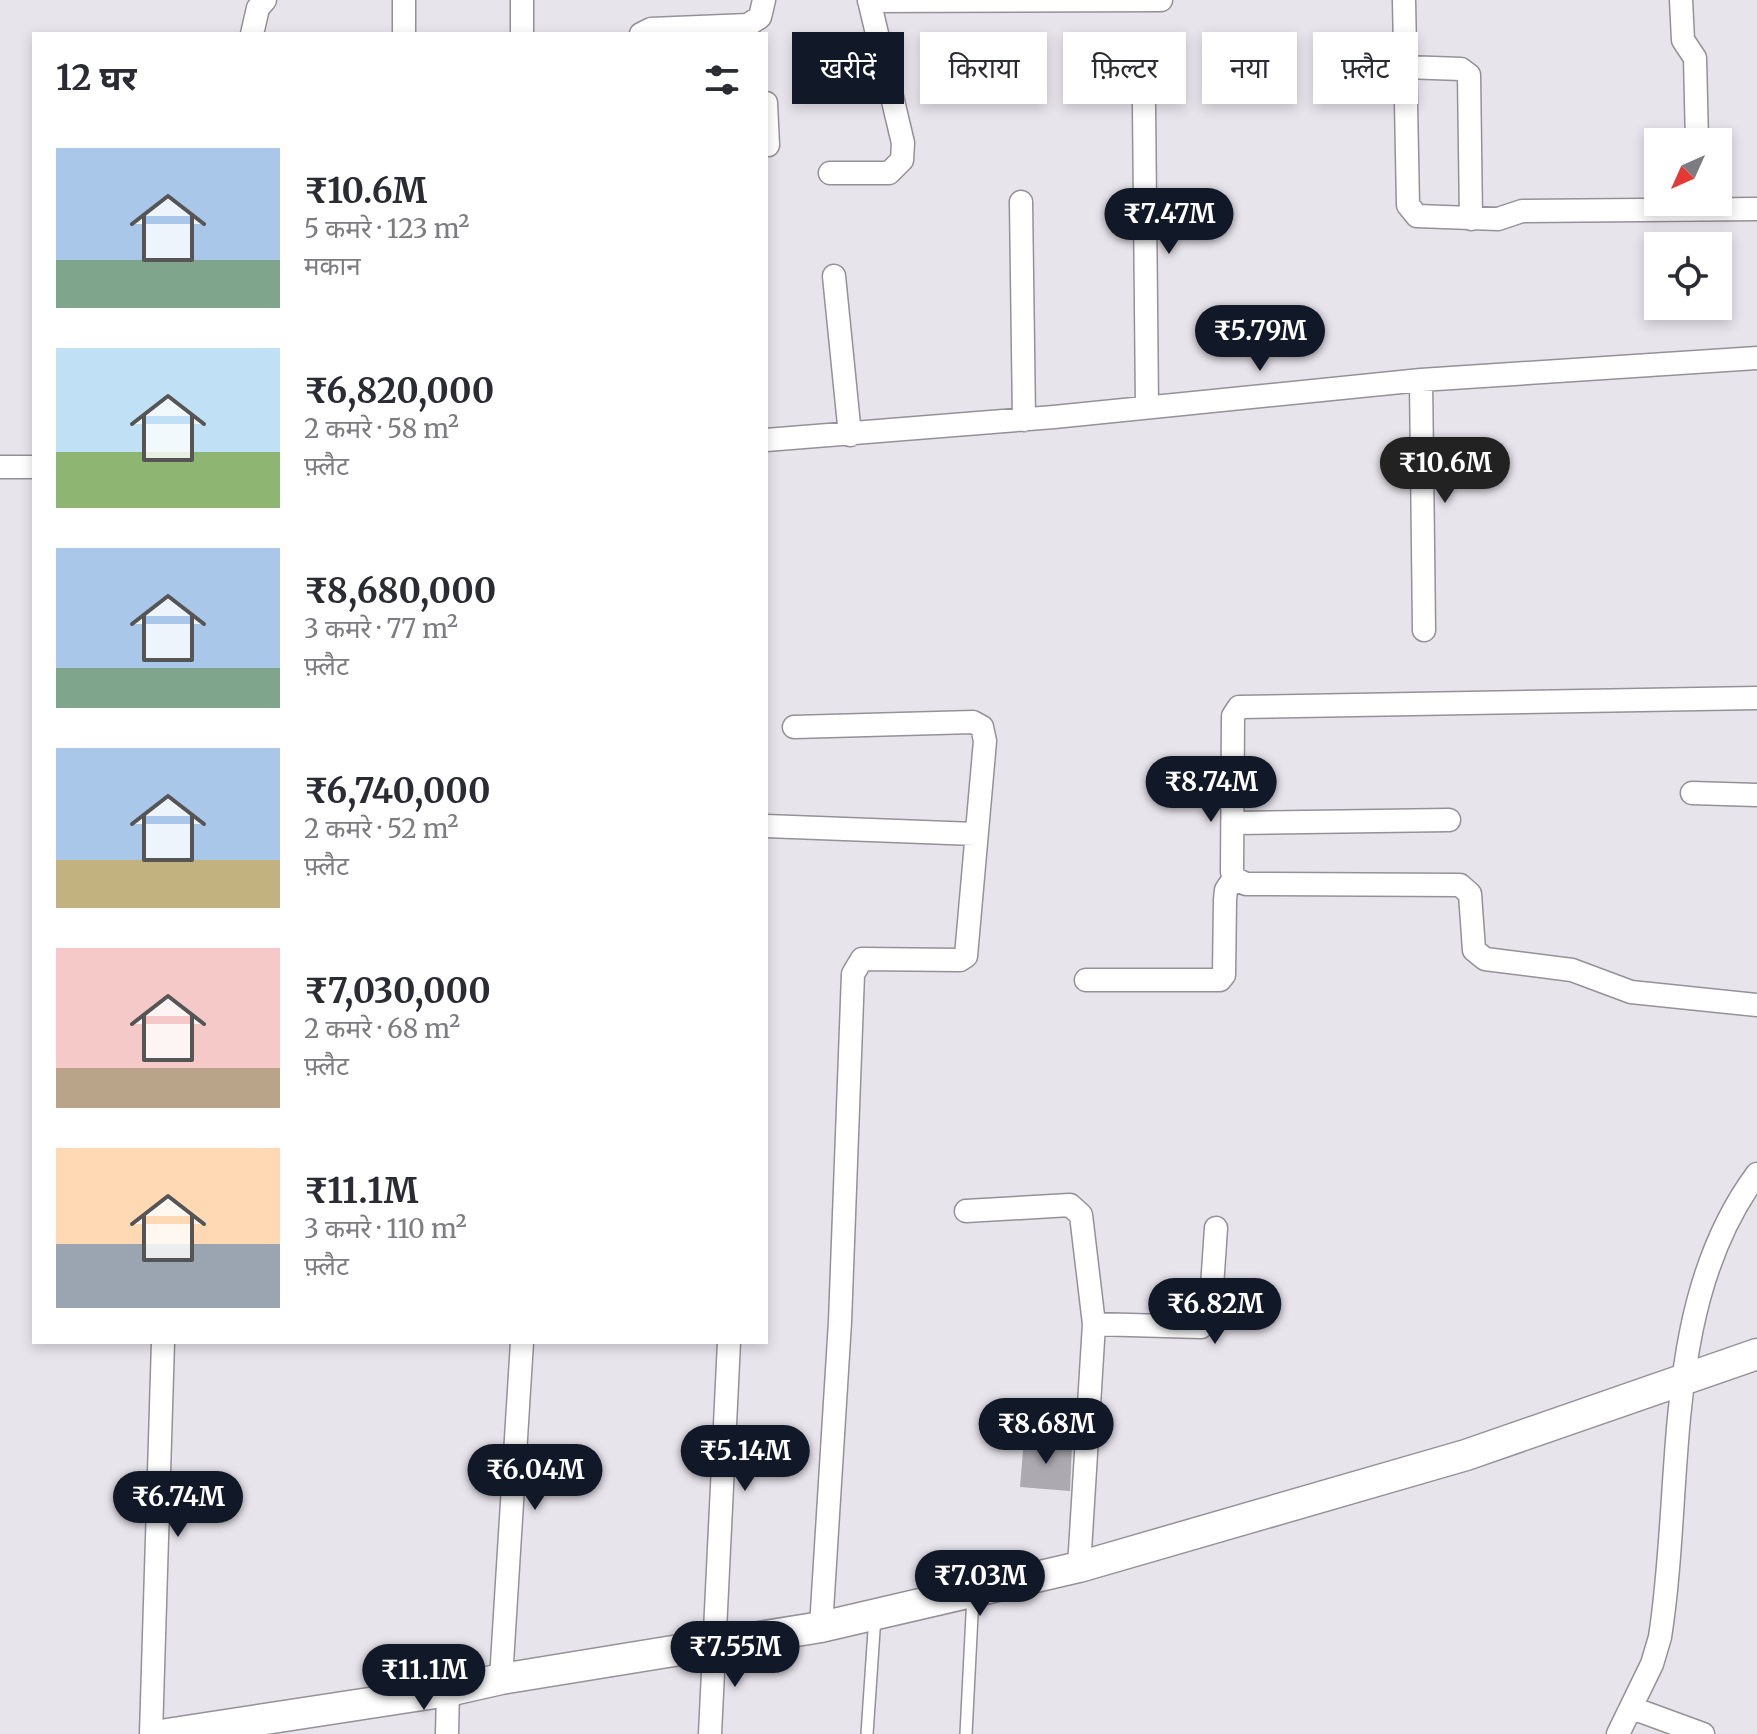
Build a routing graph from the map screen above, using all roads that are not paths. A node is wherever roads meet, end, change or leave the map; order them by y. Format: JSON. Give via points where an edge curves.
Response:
{"nodes":[{"id":1,"x":265,"y":0,"type":"edge"},
{"id":2,"x":404,"y":0,"type":"edge"},
{"id":3,"x":522,"y":0,"type":"edge"},
{"id":4,"x":869,"y":0,"type":"edge"},
{"id":5,"x":1161,"y":0,"type":"edge"},
{"id":6,"x":1404,"y":0,"type":"edge"},
{"id":7,"x":1681,"y":0,"type":"edge"},
{"id":8,"x":763,"y":16,"type":"edge"},
{"id":9,"x":252,"y":32,"type":"edge"},
{"id":10,"x":404,"y":32,"type":"edge"},
{"id":11,"x":522,"y":32,"type":"edge"},
{"id":12,"x":645,"y":32,"type":"edge"},
{"id":13,"x":1404,"y":32,"type":"edge"},
{"id":14,"x":1418,"y":67,"type":"edge"},
{"id":15,"x":1406,"y":104,"type":"edge"},
{"id":16,"x":1144,"y":105,"type":"dead end"},
{"id":17,"x":1697,"y":128,"type":"edge"},
{"id":18,"x":830,"y":173,"type":"dead end"},
{"id":19,"x":1021,"y":202,"type":"dead end"},
{"id":20,"x":1644,"y":207,"type":"edge"},
{"id":21,"x":1732,"y":207,"type":"edge"},
{"id":22,"x":1757,"y":209,"type":"edge"},
{"id":23,"x":1471,"y":219,"type":"junction"},
{"id":24,"x":834,"y":276,"type":"dead end"},
{"id":25,"x":1757,"y":358,"type":"edge"},
{"id":26,"x":1421,"y":380,"type":"junction"},
{"id":27,"x":1147,"y":407,"type":"junction"},
{"id":28,"x":1024,"y":420,"type":"junction"},
{"id":29,"x":850,"y":435,"type":"junction"},
{"id":30,"x":768,"y":440,"type":"edge"},
{"id":31,"x":0,"y":467,"type":"edge"},
{"id":32,"x":32,"y":467,"type":"edge"},
{"id":33,"x":1424,"y":630,"type":"dead end"},
{"id":34,"x":1757,"y":698,"type":"edge"},
{"id":35,"x":794,"y":727,"type":"dead end"},
{"id":36,"x":1692,"y":793,"type":"dead end"},
{"id":37,"x":1757,"y":795,"type":"edge"},
{"id":38,"x":1449,"y":820,"type":"dead end"},
{"id":39,"x":1234,"y":823,"type":"junction"},
{"id":40,"x":768,"y":826,"type":"edge"},
{"id":41,"x":975,"y":834,"type":"junction"},
{"id":42,"x":1234,"y":878,"type":"junction"},
{"id":43,"x":1086,"y":980,"type":"dead end"},
{"id":44,"x":1757,"y":1005,"type":"edge"},
{"id":45,"x":1757,"y":1174,"type":"edge"},
{"id":46,"x":966,"y":1211,"type":"dead end"},
{"id":47,"x":1216,"y":1228,"type":"dead end"},
{"id":48,"x":1094,"y":1324,"type":"junction"},
{"id":49,"x":163,"y":1344,"type":"edge"},
{"id":50,"x":522,"y":1344,"type":"edge"},
{"id":51,"x":729,"y":1344,"type":"edge"},
{"id":52,"x":1757,"y":1354,"type":"edge"},
{"id":53,"x":1683,"y":1382,"type":"junction"},
{"id":54,"x":1079,"y":1567,"type":"junction"},
{"id":55,"x":973,"y":1592,"type":"junction"},
{"id":56,"x":875,"y":1616,"type":"junction"},
{"id":57,"x":821,"y":1627,"type":"junction"},
{"id":58,"x":714,"y":1642,"type":"junction"},
{"id":59,"x":501,"y":1679,"type":"junction"},
{"id":60,"x":448,"y":1691,"type":"junction"},
{"id":61,"x":1632,"y":1708,"type":"junction"},
{"id":62,"x":151,"y":1734,"type":"edge"},
{"id":63,"x":167,"y":1734,"type":"edge"},
{"id":64,"x":447,"y":1734,"type":"edge"},
{"id":65,"x":710,"y":1734,"type":"edge"},
{"id":66,"x":867,"y":1734,"type":"edge"},
{"id":67,"x":966,"y":1734,"type":"edge"},
{"id":68,"x":1618,"y":1734,"type":"edge"},
{"id":69,"x":1703,"y":1734,"type":"edge"}],
"edges":[{"from":1,"to":9,"type":"street"},
{"from":2,"to":10,"type":"street"},
{"from":3,"to":11,"type":"street"},
{"from":4,"to":5,"type":"street"},
{"from":4,"to":18,"type":"street","via":[[903,143],[902,160],[889,173]]},
{"from":6,"to":13,"type":"street"},
{"from":7,"to":17,"type":"street","via":[[1683,40],[1695,58]]},
{"from":8,"to":12,"type":"street","via":[[748,25]]},
{"from":14,"to":23,"type":"street","via":[[1461,69],[1469,75]]},
{"from":15,"to":23,"type":"street","via":[[1410,210],[1421,217]]},
{"from":16,"to":27,"type":"street"},
{"from":19,"to":28,"type":"street"},
{"from":20,"to":23,"type":"street","via":[[1522,211],[1498,219]]},
{"from":21,"to":22,"type":"street"},
{"from":24,"to":29,"type":"street"},
{"from":25,"to":26,"type":"street"},
{"from":26,"to":27,"type":"street"},
{"from":26,"to":33,"type":"street"},
{"from":27,"to":28,"type":"street"},
{"from":28,"to":29,"type":"street"},
{"from":29,"to":30,"type":"street"},
{"from":31,"to":32,"type":"street"},
{"from":34,"to":39,"type":"street","via":[[1239,707],[1233,716]]},
{"from":35,"to":41,"type":"street","via":[[978,724],[984,731],[985,760]]},
{"from":36,"to":37,"type":"street"},
{"from":38,"to":39,"type":"street"},
{"from":39,"to":42,"type":"street"},
{"from":40,"to":41,"type":"street"},
{"from":41,"to":57,"type":"street","via":[[966,956],[862,959],[853,974],[840,1322]]},
{"from":42,"to":43,"type":"street","via":[[1226,890],[1220,980]]},
{"from":42,"to":44,"type":"street","via":[[1246,884],[1460,885],[1470,894],[1474,950],[1485,959],[1572,970],[1631,992]]},
{"from":45,"to":53,"type":"street","via":[[1718,1236]]},
{"from":46,"to":48,"type":"street","via":[[1070,1205],[1079,1210]]},
{"from":47,"to":48,"type":"street","via":[[1210,1316],[1201,1327]]},
{"from":48,"to":54,"type":"street"},
{"from":49,"to":62,"type":"street"},
{"from":50,"to":59,"type":"street"},
{"from":51,"to":58,"type":"street"},
{"from":52,"to":53,"type":"main road"},
{"from":53,"to":54,"type":"main road","via":[[1466,1455]]},
{"from":53,"to":61,"type":"street","via":[[1663,1624]]},
{"from":54,"to":55,"type":"main road"},
{"from":55,"to":56,"type":"main road"},
{"from":55,"to":67,"type":"lane"},
{"from":56,"to":57,"type":"main road"},
{"from":56,"to":66,"type":"lane"},
{"from":57,"to":58,"type":"main road"},
{"from":58,"to":59,"type":"main road"},
{"from":58,"to":65,"type":"street"},
{"from":59,"to":60,"type":"main road"},
{"from":60,"to":63,"type":"main road"},
{"from":60,"to":64,"type":"street"},
{"from":61,"to":68,"type":"street"},
{"from":61,"to":69,"type":"street"}]}
